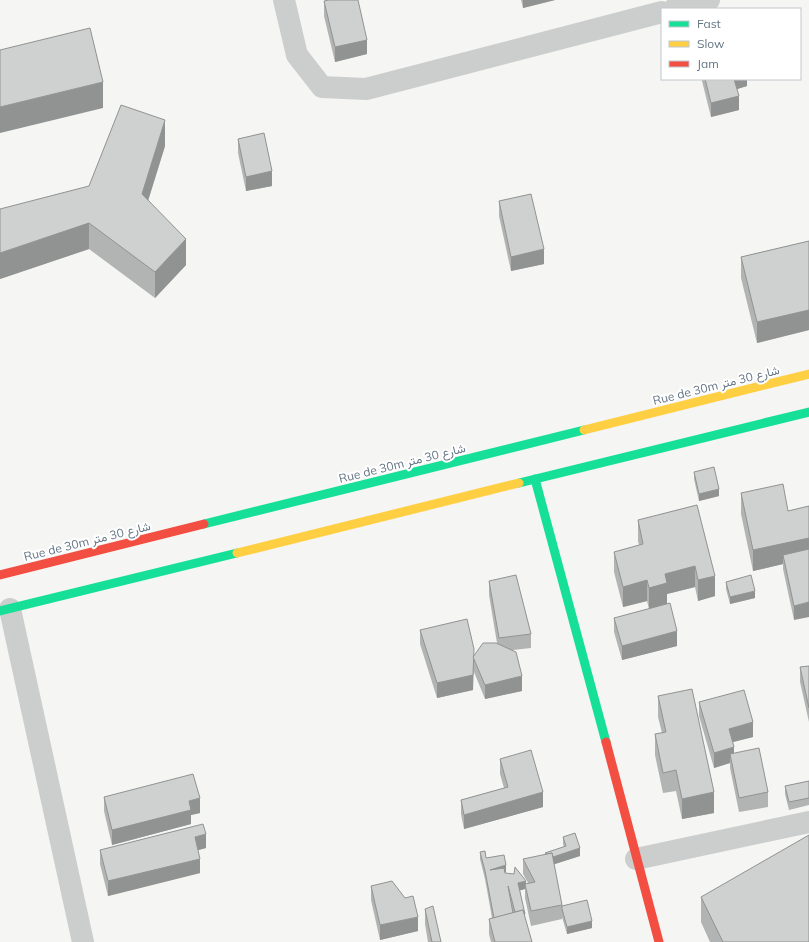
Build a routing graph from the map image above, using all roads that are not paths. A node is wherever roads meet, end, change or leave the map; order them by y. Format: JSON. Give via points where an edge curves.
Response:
{"nodes":[{"id":1,"x":284,"y":0,"type":"edge"},
{"id":2,"x":709,"y":0,"type":"edge"},
{"id":3,"x":678,"y":8,"type":"edge"},
{"id":4,"x":661,"y":12,"type":"edge"},
{"id":5,"x":809,"y":374,"type":"edge"},
{"id":6,"x":809,"y":412,"type":"edge"},
{"id":7,"x":535,"y":479,"type":"junction"},
{"id":8,"x":0,"y":575,"type":"edge"},
{"id":9,"x":5,"y":610,"type":"edge"},
{"id":10,"x":809,"y":822,"type":"edge"},
{"id":11,"x":636,"y":859,"type":"junction"},
{"id":12,"x":84,"y":942,"type":"edge"},
{"id":13,"x":659,"y":942,"type":"edge"}],
"edges":[{"from":1,"to":4,"type":"street","via":[[297,55],[322,87],[366,89]]},
{"from":2,"to":3,"type":"street"},
{"from":5,"to":8,"type":"street","name":"Rue de 30m شارع 30 متر"},
{"from":6,"to":7,"type":"street"},
{"from":7,"to":9,"type":"street"},
{"from":7,"to":11,"type":"street"},
{"from":9,"to":12,"type":"street"},
{"from":10,"to":11,"type":"street"},
{"from":11,"to":13,"type":"street"}]}
